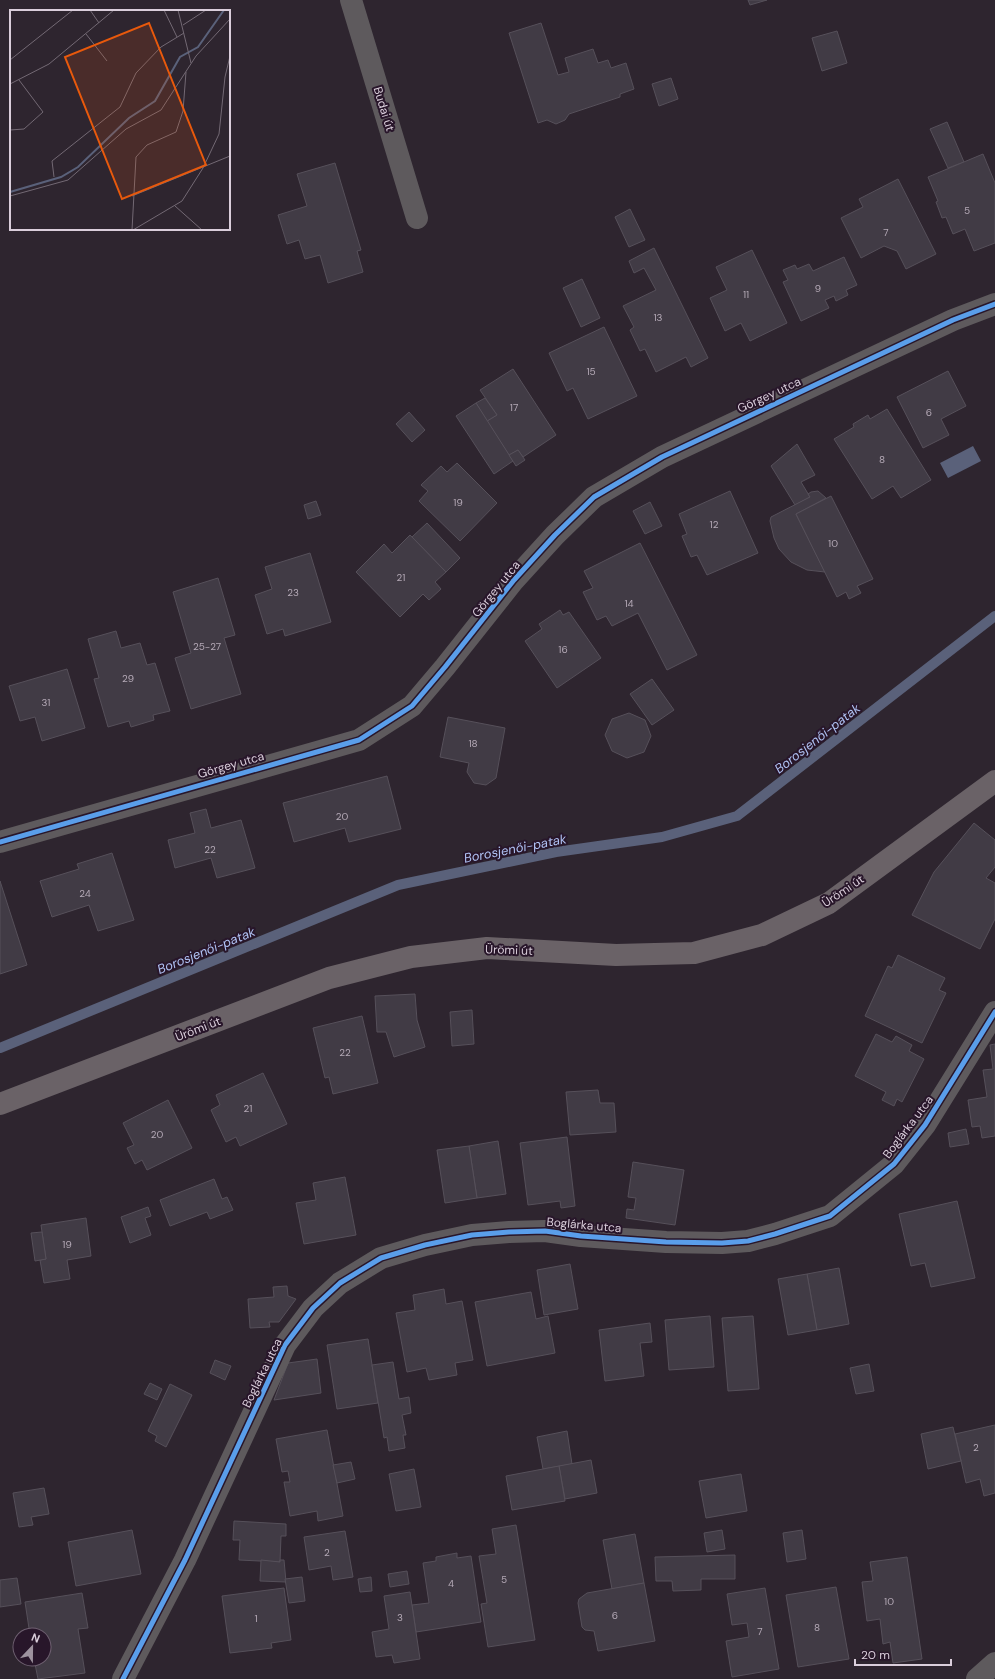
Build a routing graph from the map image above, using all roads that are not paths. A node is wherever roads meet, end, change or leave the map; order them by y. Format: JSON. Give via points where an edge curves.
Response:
{"nodes":[{"id":1,"x":351,"y":0,"type":"edge"},
{"id":2,"x":417,"y":218,"type":"dead end"},
{"id":3,"x":995,"y":304,"type":"edge"},
{"id":4,"x":995,"y":781,"type":"edge"},
{"id":5,"x":0,"y":842,"type":"edge"},
{"id":6,"x":995,"y":1012,"type":"edge"},
{"id":7,"x":0,"y":1104,"type":"edge"},
{"id":8,"x":995,"y":1662,"type":"edge"},
{"id":9,"x":123,"y":1679,"type":"edge"},
{"id":10,"x":977,"y":1679,"type":"edge"}],
"edges":[{"from":1,"to":2,"type":"street","name":"Budai út"},
{"from":3,"to":5,"type":"street","name":"Görgey utca","via":[[953,320],[662,457],[594,497],[514,580],[412,706],[359,740]]},
{"from":4,"to":7,"type":"main road","name":"Ürömi út","via":[[829,903],[762,935],[694,953],[616,955],[487,948],[411,957],[329,978]]},
{"from":6,"to":9,"type":"street","name":"Boglárka utca","via":[[925,1125],[894,1164],[830,1216],[748,1241],[722,1243],[666,1242],[545,1231],[472,1235],[381,1258],[340,1283],[313,1308],[285,1345],[185,1560]]},
{"from":8,"to":10,"type":"street"}]}
